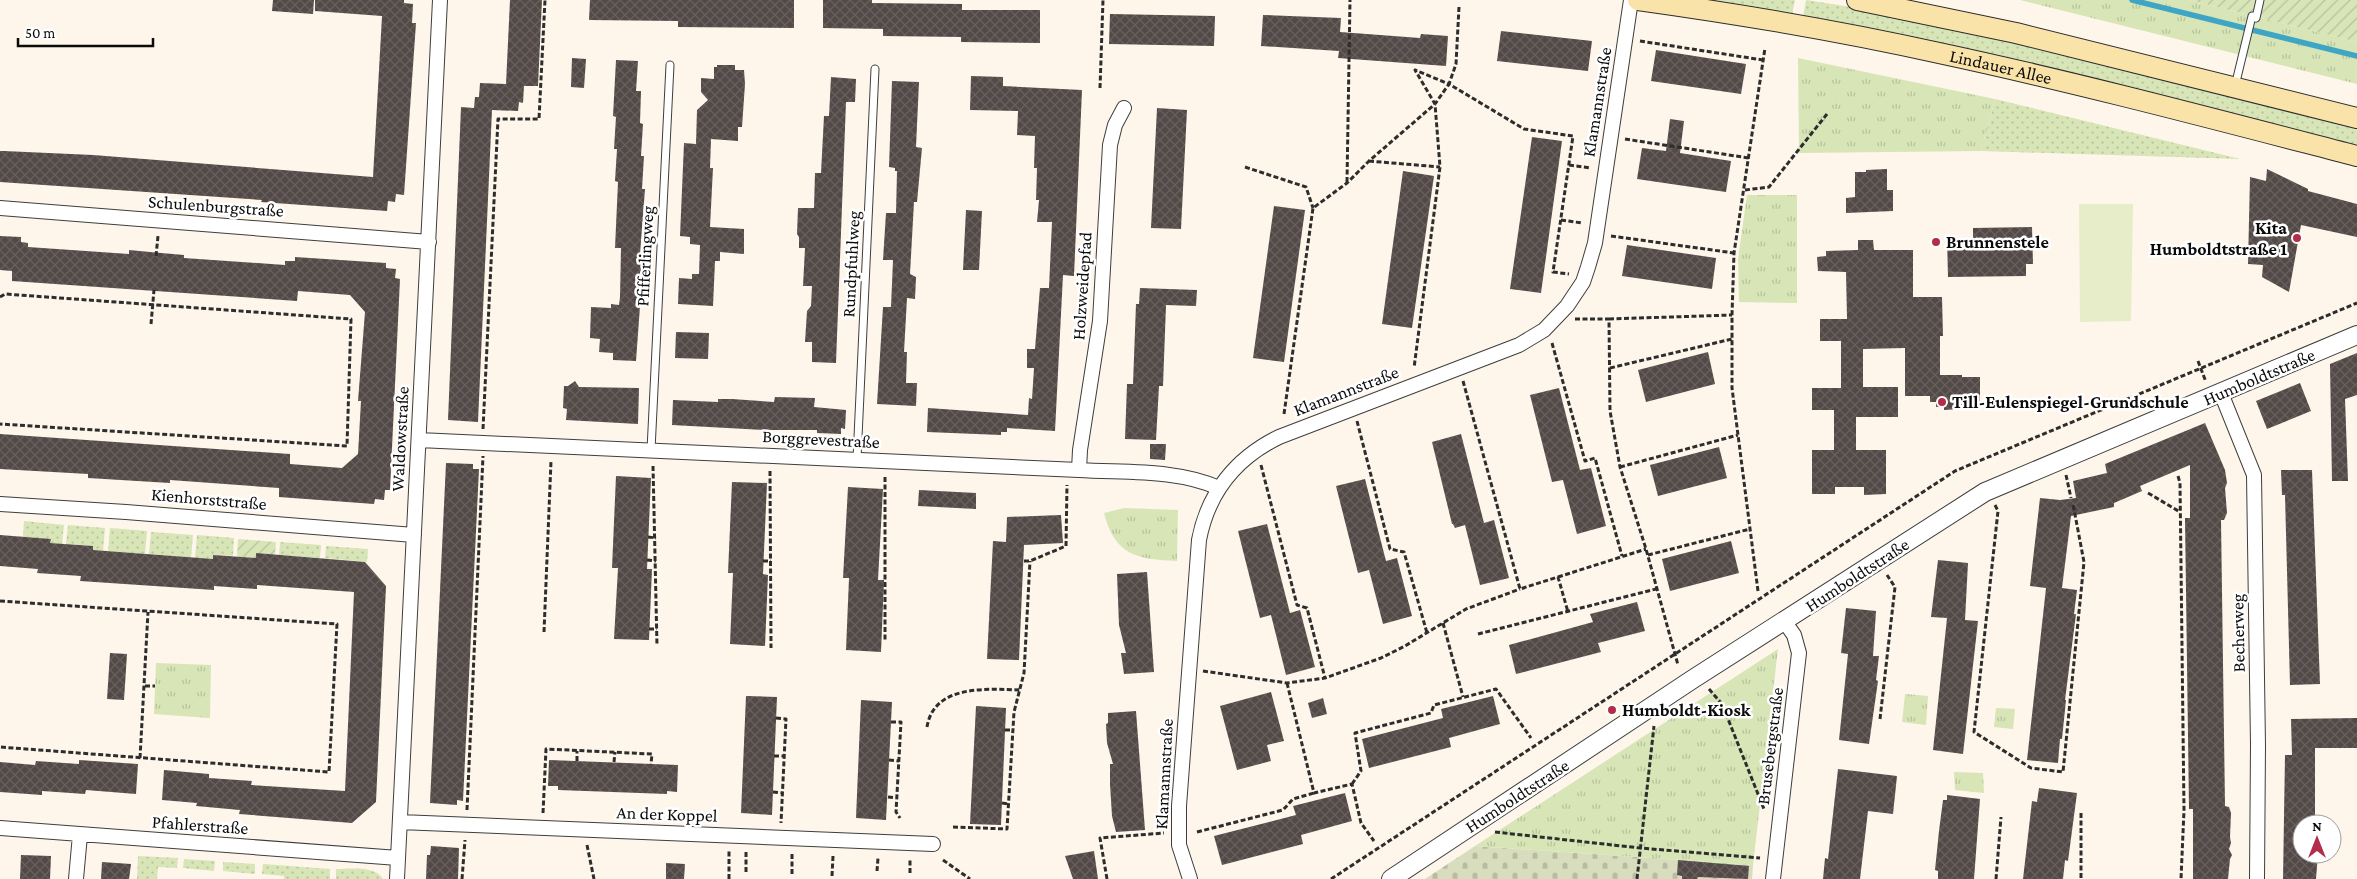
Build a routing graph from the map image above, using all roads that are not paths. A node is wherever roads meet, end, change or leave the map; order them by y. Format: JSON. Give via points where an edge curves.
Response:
{"nodes":[{"id":1,"x":440,"y":0,"type":"edge"},
{"id":2,"x":1631,"y":0,"type":"edge"},
{"id":3,"x":1638,"y":0,"type":"edge"},
{"id":4,"x":1857,"y":0,"type":"edge"},
{"id":5,"x":2260,"y":0,"type":"edge"},
{"id":6,"x":670,"y":64,"type":"dead end"},
{"id":7,"x":874,"y":69,"type":"dead end"},
{"id":8,"x":2235,"y":87,"type":"junction"},
{"id":9,"x":1124,"y":108,"type":"dead end"},
{"id":10,"x":2357,"y":118,"type":"edge"},
{"id":11,"x":2357,"y":156,"type":"edge"},
{"id":12,"x":0,"y":208,"type":"edge"},
{"id":13,"x":428,"y":242,"type":"junction"},
{"id":14,"x":2357,"y":335,"type":"edge"},
{"id":15,"x":2221,"y":393,"type":"junction"},
{"id":16,"x":419,"y":440,"type":"junction"},
{"id":17,"x":652,"y":456,"type":"junction"},
{"id":18,"x":857,"y":459,"type":"junction"},
{"id":19,"x":1079,"y":470,"type":"junction"},
{"id":20,"x":1219,"y":488,"type":"junction"},
{"id":21,"x":0,"y":504,"type":"edge"},
{"id":22,"x":414,"y":535,"type":"junction"},
{"id":23,"x":1784,"y":622,"type":"junction"},
{"id":24,"x":400,"y":822,"type":"junction"},
{"id":25,"x":0,"y":828,"type":"edge"},
{"id":26,"x":80,"y":835,"type":"junction"},
{"id":27,"x":933,"y":844,"type":"dead end"},
{"id":28,"x":398,"y":858,"type":"junction"},
{"id":29,"x":76,"y":879,"type":"edge"},
{"id":30,"x":397,"y":879,"type":"edge"},
{"id":31,"x":1190,"y":879,"type":"edge"},
{"id":32,"x":1391,"y":879,"type":"edge"},
{"id":33,"x":1773,"y":879,"type":"edge"},
{"id":34,"x":2257,"y":879,"type":"edge"}],
"edges":[{"from":1,"to":13,"type":"street","name":"Waldowstraße"},
{"from":2,"to":20,"type":"street","name":"Klamannstraße","via":[[1595,243],[1583,282],[1568,306],[1544,330],[1519,345],[1279,436],[1239,463]]},
{"from":3,"to":11,"type":"main road","name":"Lindauer Allee","via":[[1938,52]]},
{"from":4,"to":8,"type":"main road","name":"Lindauer Allee","via":[[2016,33]]},
{"from":5,"to":8,"type":"lane","via":[[2256,18],[2252,16],[2249,25]]},
{"from":6,"to":17,"type":"lane","name":"Pfifferlingweg"},
{"from":7,"to":18,"type":"lane","name":"Rundpfuhlweg"},
{"from":8,"to":10,"type":"main road","name":"Lindauer Allee"},
{"from":9,"to":19,"type":"street","name":"Holzweidepfad","via":[[1110,145],[1100,321]]},
{"from":12,"to":13,"type":"street","name":"Schulenburgstraße"},
{"from":13,"to":16,"type":"street","name":"Waldowstraße"},
{"from":14,"to":15,"type":"street","name":"Humboldtstraße"},
{"from":15,"to":23,"type":"street","name":"Humboldtstraße","via":[[1985,492]]},
{"from":15,"to":34,"type":"street","name":"Becherweg","via":[[2254,475]]},
{"from":16,"to":17,"type":"street","name":"Borggrevestraße"},
{"from":16,"to":22,"type":"street","name":"Waldowstraße"},
{"from":17,"to":18,"type":"street","name":"Borggrevestraße"},
{"from":18,"to":19,"type":"street","name":"Borggrevestraße"},
{"from":19,"to":20,"type":"street","name":"Borggrevestraße","via":[[1179,476],[1199,479]]},
{"from":20,"to":31,"type":"street","name":"Klamannstraße","via":[[1206,513],[1199,540],[1178,806],[1180,845]]},
{"from":21,"to":22,"type":"street","name":"Kienhorststraße"},
{"from":22,"to":24,"type":"street","name":"Waldowstraße"},
{"from":23,"to":32,"type":"street","name":"Humboldtstraße"},
{"from":23,"to":33,"type":"street","name":"Brusebergstraße","via":[[1794,635],[1799,653]]},
{"from":24,"to":27,"type":"street","name":"An der Koppel"},
{"from":24,"to":28,"type":"street","name":"Waldowstraße"},
{"from":25,"to":26,"type":"street","name":"Pfahlerstraße"},
{"from":26,"to":28,"type":"street","name":"Pfahlerstraße"},
{"from":26,"to":29,"type":"street"},
{"from":28,"to":30,"type":"street","name":"Waldowstraße"}]}
